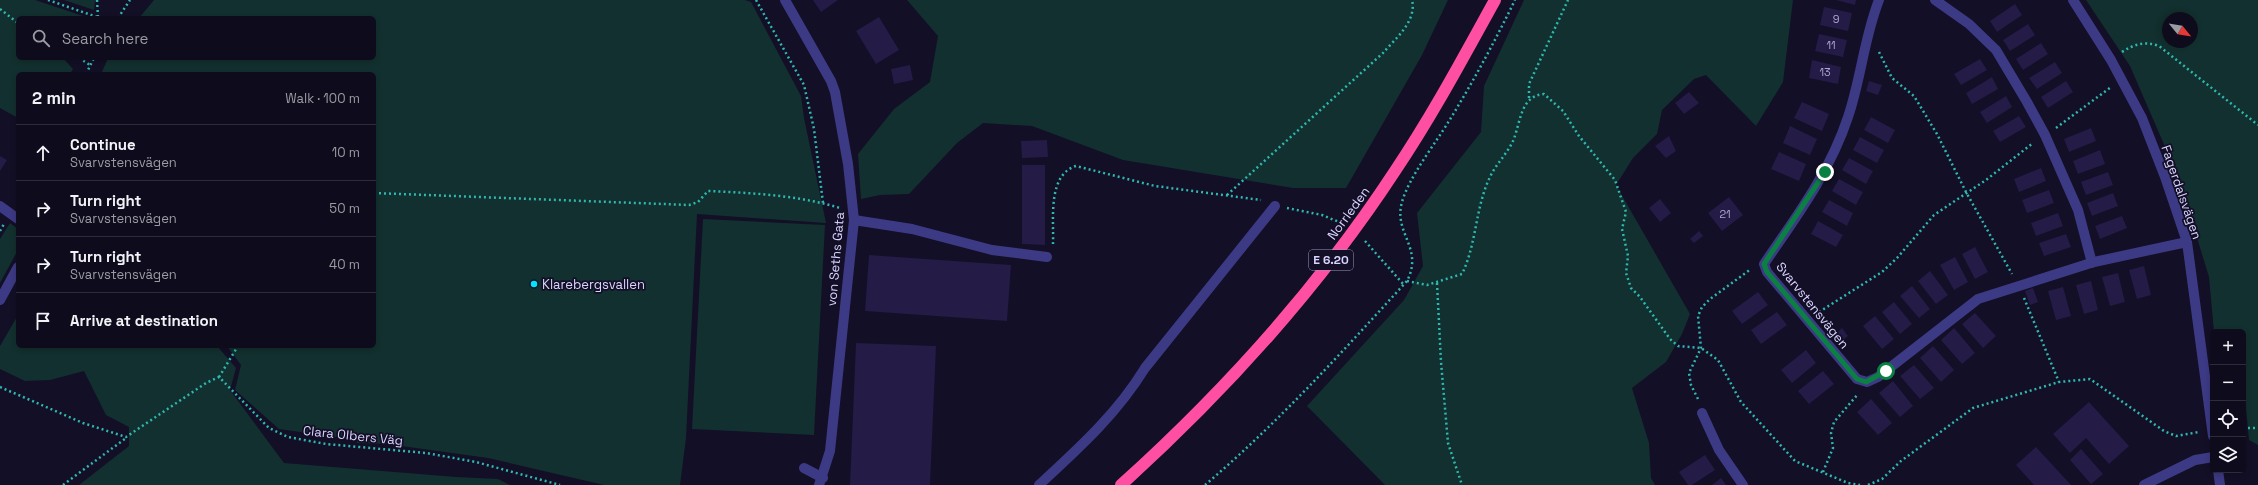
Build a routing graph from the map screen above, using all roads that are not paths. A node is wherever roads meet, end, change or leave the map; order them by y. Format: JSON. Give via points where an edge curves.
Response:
{"nodes":[{"id":1,"x":785,"y":0,"type":"edge"},
{"id":2,"x":1495,"y":0,"type":"edge"},
{"id":3,"x":1879,"y":0,"type":"edge"},
{"id":4,"x":1935,"y":0,"type":"edge"},
{"id":5,"x":2073,"y":0,"type":"edge"},
{"id":6,"x":0,"y":206,"type":"edge"},
{"id":7,"x":1275,"y":206,"type":"road end"},
{"id":8,"x":854,"y":216,"type":"junction"},
{"id":9,"x":16,"y":217,"type":"edge"},
{"id":10,"x":2187,"y":242,"type":"junction"},
{"id":11,"x":1047,"y":257,"type":"road end"},
{"id":12,"x":2092,"y":263,"type":"junction"},
{"id":13,"x":16,"y":271,"type":"edge"},
{"id":14,"x":0,"y":300,"type":"edge"},
{"id":15,"x":2210,"y":411,"type":"edge"},
{"id":16,"x":1702,"y":413,"type":"road end"},
{"id":17,"x":2210,"y":458,"type":"edge"},
{"id":18,"x":804,"y":468,"type":"dead end"},
{"id":19,"x":2218,"y":473,"type":"edge"},
{"id":20,"x":821,"y":481,"type":"edge"},
{"id":21,"x":1039,"y":485,"type":"edge"},
{"id":22,"x":1121,"y":485,"type":"edge"},
{"id":23,"x":1743,"y":485,"type":"edge"},
{"id":24,"x":2144,"y":485,"type":"edge"},
{"id":25,"x":2220,"y":485,"type":"edge"}],
"edges":[{"from":1,"to":8,"type":"street","name":"von Seths Gata","via":[[836,92]]},
{"from":2,"to":22,"type":"highway","name":"Norrleden","number":"E 6.20","via":[[1442,98],[1399,165],[1320,273],[1218,392]]},
{"from":3,"to":12,"type":"street","name":"Svarvstensvägen","via":[[1848,116],[1827,169],[1764,264],[1767,272],[1857,379],[1864,381],[1878,377],[1978,299]]},
{"from":4,"to":12,"type":"street","via":[[1969,24],[1996,50],[2045,135],[2078,210]]},
{"from":5,"to":10,"type":"street","name":"Fagerdalsvägen","via":[[2111,60],[2142,118]]},
{"from":6,"to":9,"type":"street"},
{"from":7,"to":21,"type":"street","via":[[1145,368],[1130,393],[1084,444]]},
{"from":8,"to":11,"type":"street","via":[[992,250]]},
{"from":8,"to":20,"type":"street","name":"von Seths Gata","via":[[830,451]]},
{"from":10,"to":12,"type":"street"},
{"from":10,"to":15,"type":"street","name":"Fagerdalsvägen"},
{"from":13,"to":14,"type":"street"},
{"from":16,"to":23,"type":"street","via":[[1719,450]]},
{"from":17,"to":24,"type":"street","via":[[2195,460]]},
{"from":18,"to":20,"type":"street"},
{"from":19,"to":25,"type":"street"}]}
